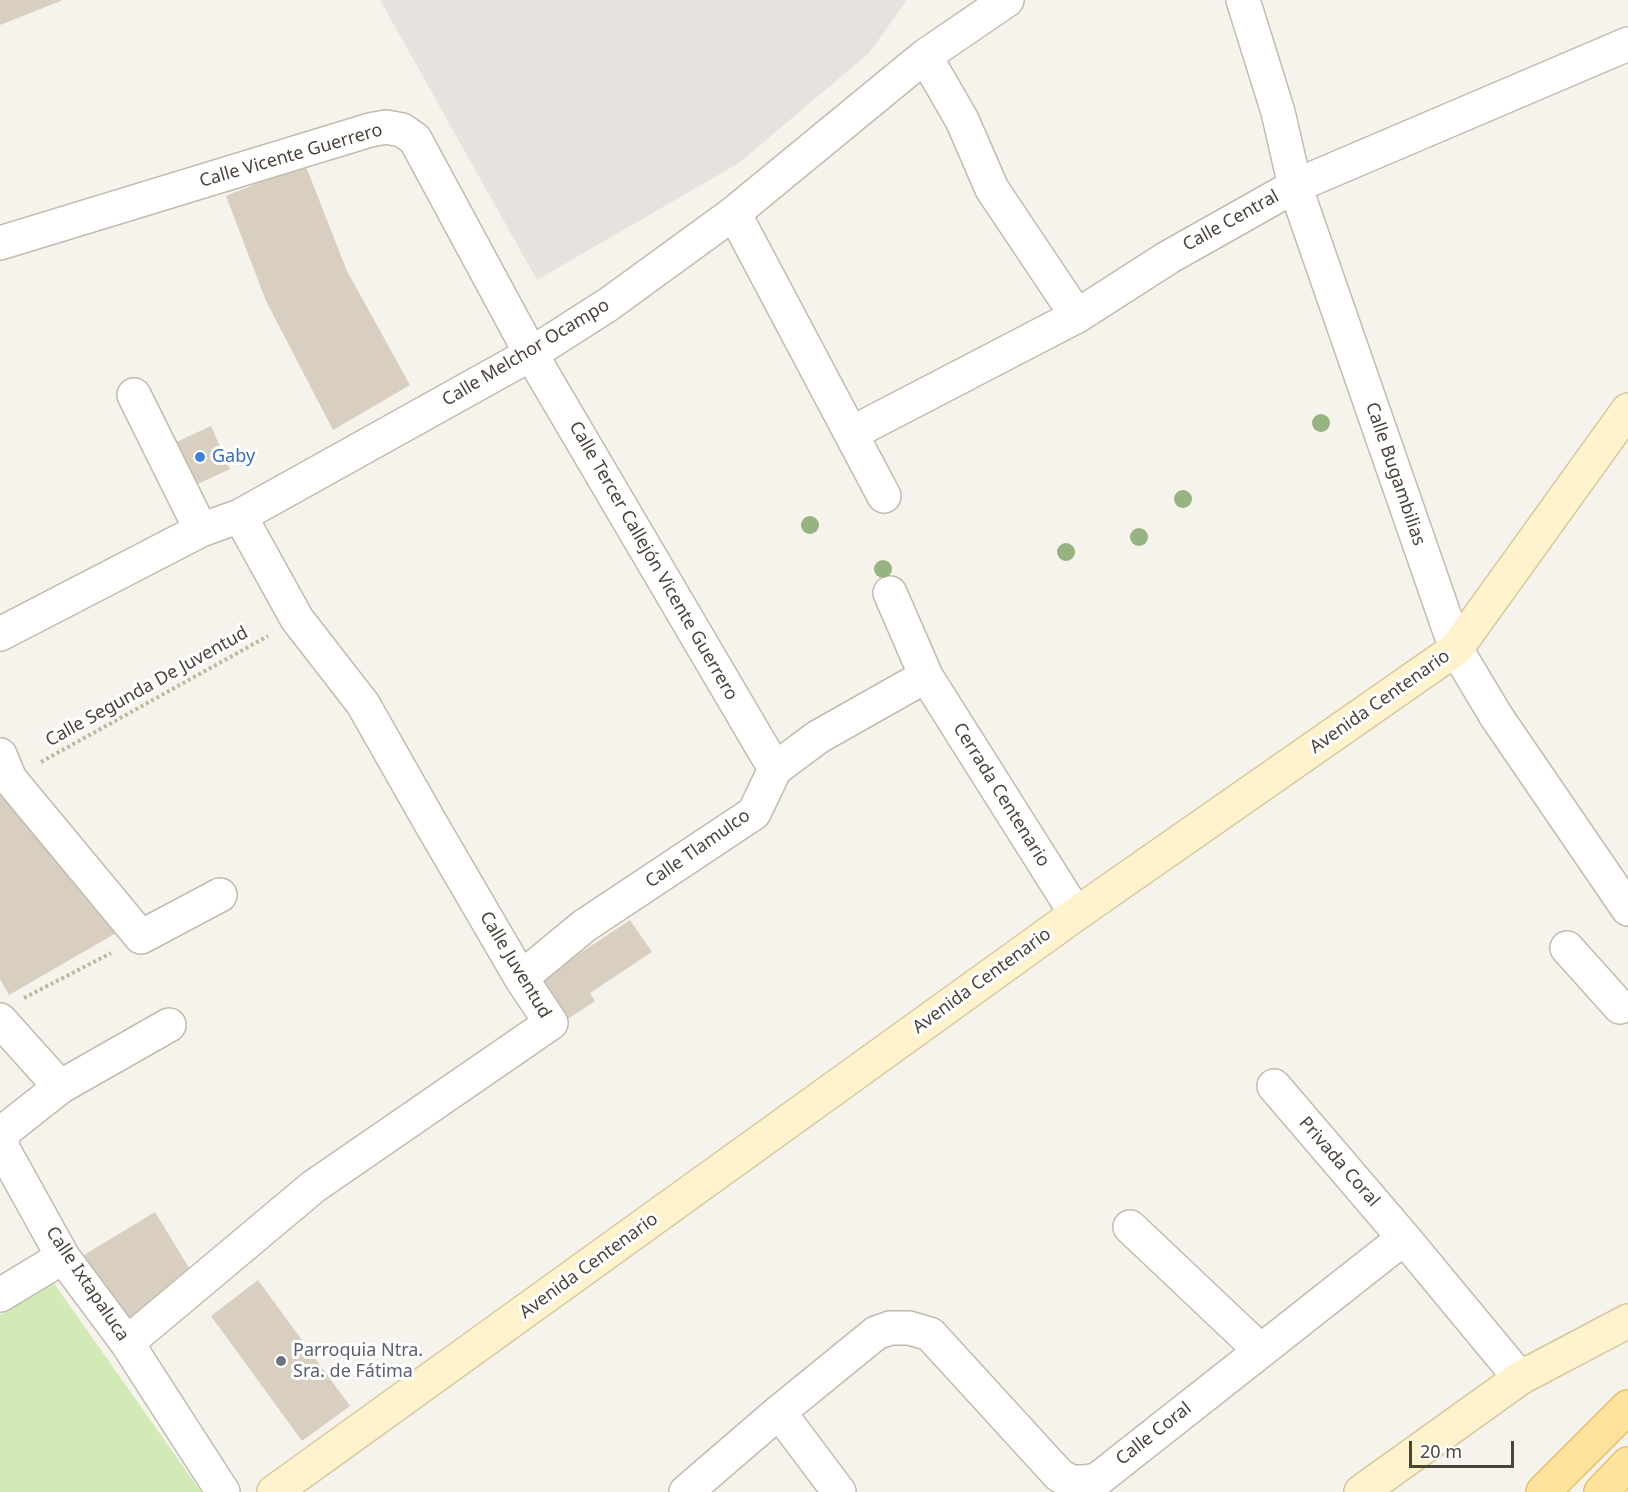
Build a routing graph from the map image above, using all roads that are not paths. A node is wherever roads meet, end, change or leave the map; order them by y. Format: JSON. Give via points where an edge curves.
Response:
{"nodes":[{"id":1,"x":1007,"y":0,"type":"edge"},
{"id":2,"x":1243,"y":0,"type":"edge"},
{"id":3,"x":1628,"y":44,"type":"edge"},
{"id":4,"x":926,"y":56,"type":"junction"},
{"id":5,"x":1295,"y":186,"type":"junction"},
{"id":6,"x":734,"y":213,"type":"junction"},
{"id":7,"x":0,"y":243,"type":"edge"},
{"id":8,"x":1077,"y":316,"type":"junction"},
{"id":9,"x":531,"y":354,"type":"junction"},
{"id":10,"x":134,"y":395,"type":"dead end"},
{"id":11,"x":1628,"y":410,"type":"edge"},
{"id":12,"x":852,"y":433,"type":"junction"},
{"id":13,"x":884,"y":496,"type":"dead end"},
{"id":14,"x":240,"y":516,"type":"junction"},
{"id":15,"x":201,"y":530,"type":"junction"},
{"id":16,"x":890,"y":593,"type":"dead end"},
{"id":17,"x":0,"y":634,"type":"edge"},
{"id":18,"x":1456,"y":649,"type":"junction"},
{"id":19,"x":926,"y":676,"type":"junction"},
{"id":20,"x":5,"y":767,"type":"edge"},
{"id":21,"x":776,"y":769,"type":"junction"},
{"id":22,"x":220,"y":895,"type":"dead end"},
{"id":23,"x":1628,"y":909,"type":"edge"},
{"id":24,"x":1076,"y":914,"type":"junction"},
{"id":25,"x":1567,"y":948,"type":"dead end"},
{"id":26,"x":521,"y":978,"type":"junction"},
{"id":27,"x":1625,"y":1008,"type":"edge"},
{"id":28,"x":10,"y":1010,"type":"edge"},
{"id":29,"x":169,"y":1025,"type":"dead end"},
{"id":30,"x":1274,"y":1086,"type":"dead end"},
{"id":31,"x":60,"y":1088,"type":"junction"},
{"id":32,"x":1130,"y":1227,"type":"dead end"},
{"id":33,"x":1404,"y":1238,"type":"junction"},
{"id":34,"x":63,"y":1257,"type":"junction"},
{"id":35,"x":0,"y":1295,"type":"edge"},
{"id":36,"x":1628,"y":1321,"type":"edge"},
{"id":37,"x":127,"y":1343,"type":"junction"},
{"id":38,"x":1260,"y":1350,"type":"junction"},
{"id":39,"x":1520,"y":1378,"type":"junction"},
{"id":40,"x":1628,"y":1407,"type":"edge"},
{"id":41,"x":779,"y":1412,"type":"junction"},
{"id":42,"x":1628,"y":1464,"type":"edge"},
{"id":43,"x":223,"y":1492,"type":"edge"},
{"id":44,"x":274,"y":1492,"type":"edge"},
{"id":45,"x":686,"y":1492,"type":"edge"},
{"id":46,"x":839,"y":1492,"type":"edge"},
{"id":47,"x":1361,"y":1492,"type":"edge"},
{"id":48,"x":1543,"y":1492,"type":"edge"},
{"id":49,"x":1601,"y":1492,"type":"edge"}],
"edges":[{"from":1,"to":4,"type":"street","name":"Calle Melchor Ocampo"},
{"from":2,"to":5,"type":"street","name":"Calle Bugambilias","via":[[1278,112]]},
{"from":3,"to":5,"type":"street","name":"Calle Central"},
{"from":4,"to":6,"type":"street","name":"Calle Melchor Ocampo"},
{"from":4,"to":8,"type":"street","via":[[962,120],[992,189]]},
{"from":5,"to":8,"type":"street","name":"Calle Central","via":[[1169,257]]},
{"from":5,"to":18,"type":"street","name":"Calle Bugambilias"},
{"from":6,"to":9,"type":"street","name":"Calle Melchor Ocampo","via":[[609,304]]},
{"from":6,"to":12,"type":"street"},
{"from":7,"to":9,"type":"street","name":"Calle Vicente Guerrero","via":[[370,130],[402,130],[415,140]]},
{"from":8,"to":12,"type":"street","name":"Calle Central"},
{"from":9,"to":14,"type":"street","name":"Calle Melchor Ocampo"},
{"from":9,"to":21,"type":"street","name":"Calle Tercer Callejón Vicente Guerrero"},
{"from":10,"to":15,"type":"street"},
{"from":11,"to":18,"type":"main road","name":"Avenida Centenario"},
{"from":12,"to":13,"type":"street"},
{"from":14,"to":15,"type":"street","name":"Calle Melchor Ocampo"},
{"from":14,"to":26,"type":"street","name":"Calle Juventud","via":[[297,619],[363,704]]},
{"from":15,"to":17,"type":"street","name":"Calle Melchor Ocampo"},
{"from":16,"to":19,"type":"street","name":"Cerrada Centenario"},
{"from":18,"to":23,"type":"street","name":"Calle Bugambilias","via":[[1496,716]]},
{"from":18,"to":24,"type":"main road","name":"Avenida Centenario"},
{"from":19,"to":21,"type":"street","name":"Calle Tlamulco","via":[[818,737]]},
{"from":19,"to":24,"type":"street","name":"Cerrada Centenario"},
{"from":20,"to":22,"type":"street","via":[[141,937]]},
{"from":21,"to":26,"type":"street","name":"Calle Tlamulco","via":[[754,813],[584,926]]},
{"from":24,"to":44,"type":"main road","name":"Avenida Centenario"},
{"from":25,"to":27,"type":"street"},
{"from":26,"to":37,"type":"street","name":"Calle Juventud","via":[[551,1023],[313,1187]]},
{"from":28,"to":31,"type":"street"},
{"from":29,"to":31,"type":"street","name":"Calle Ixtapaluca"},
{"from":30,"to":33,"type":"street","name":"Privada Coral"},
{"from":31,"to":34,"type":"street","name":"Calle Ixtapaluca","via":[[3,1132],[2,1147]]},
{"from":32,"to":38,"type":"street"},
{"from":33,"to":38,"type":"street","name":"Calle Coral"},
{"from":33,"to":39,"type":"street"},
{"from":34,"to":35,"type":"street"},
{"from":34,"to":37,"type":"street","name":"Calle Ixtapaluca"},
{"from":36,"to":39,"type":"main road"},
{"from":37,"to":43,"type":"street","name":"Calle Ixtapaluca"},
{"from":38,"to":41,"type":"street","name":"Calle Coral","via":[[1097,1479],[1084,1482],[1071,1482],[1059,1475],[930,1334],[909,1328],[890,1328],[876,1334]]},
{"from":39,"to":47,"type":"main road"},
{"from":40,"to":48,"type":"main road"},
{"from":41,"to":45,"type":"street","name":"Calle Coral"},
{"from":41,"to":46,"type":"street"},
{"from":42,"to":49,"type":"main road"}]}
